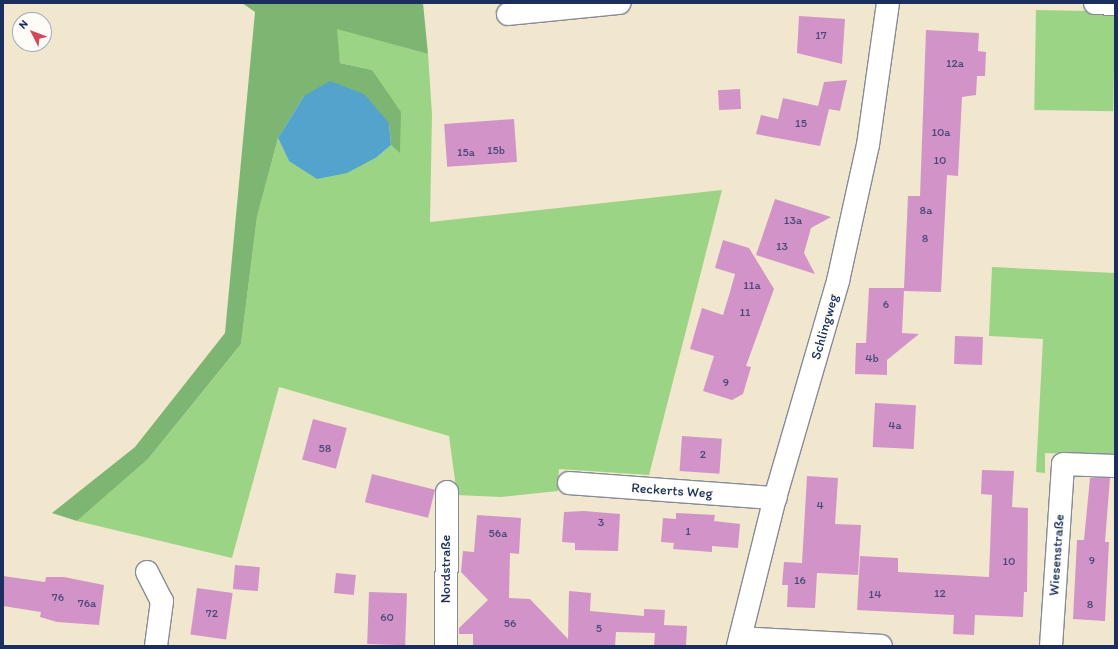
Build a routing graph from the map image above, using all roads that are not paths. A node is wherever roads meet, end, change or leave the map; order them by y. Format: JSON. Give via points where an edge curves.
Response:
{"nodes":[{"id":1,"x":619,"y":3,"type":"edge"},
{"id":2,"x":888,"y":3,"type":"edge"},
{"id":3,"x":1095,"y":3,"type":"edge"},
{"id":4,"x":1115,"y":4,"type":"edge"},
{"id":5,"x":508,"y":14,"type":"dead end"},
{"id":6,"x":1115,"y":466,"type":"edge"},
{"id":7,"x":569,"y":483,"type":"dead end"},
{"id":8,"x":446,"y":492,"type":"dead end"},
{"id":9,"x":775,"y":498,"type":"junction"},
{"id":10,"x":147,"y":572,"type":"dead end"},
{"id":11,"x":739,"y":642,"type":"edge"},
{"id":12,"x":156,"y":646,"type":"edge"},
{"id":13,"x":446,"y":646,"type":"edge"},
{"id":14,"x":882,"y":646,"type":"edge"},
{"id":15,"x":1051,"y":646,"type":"edge"}],
"edges":[{"from":1,"to":5,"type":"street"},
{"from":2,"to":9,"type":"street","name":"Schlingweg","via":[[868,145],[838,281]]},
{"from":3,"to":4,"type":"street"},
{"from":6,"to":15,"type":"street","name":"Wiesenstraße","via":[[1063,464]]},
{"from":7,"to":9,"type":"street","name":"Reckerts Weg"},
{"from":8,"to":13,"type":"street","name":"Nordstraße"},
{"from":9,"to":11,"type":"street","name":"Schlingweg"},
{"from":10,"to":12,"type":"street","via":[[162,601]]},
{"from":11,"to":14,"type":"street"}]}
